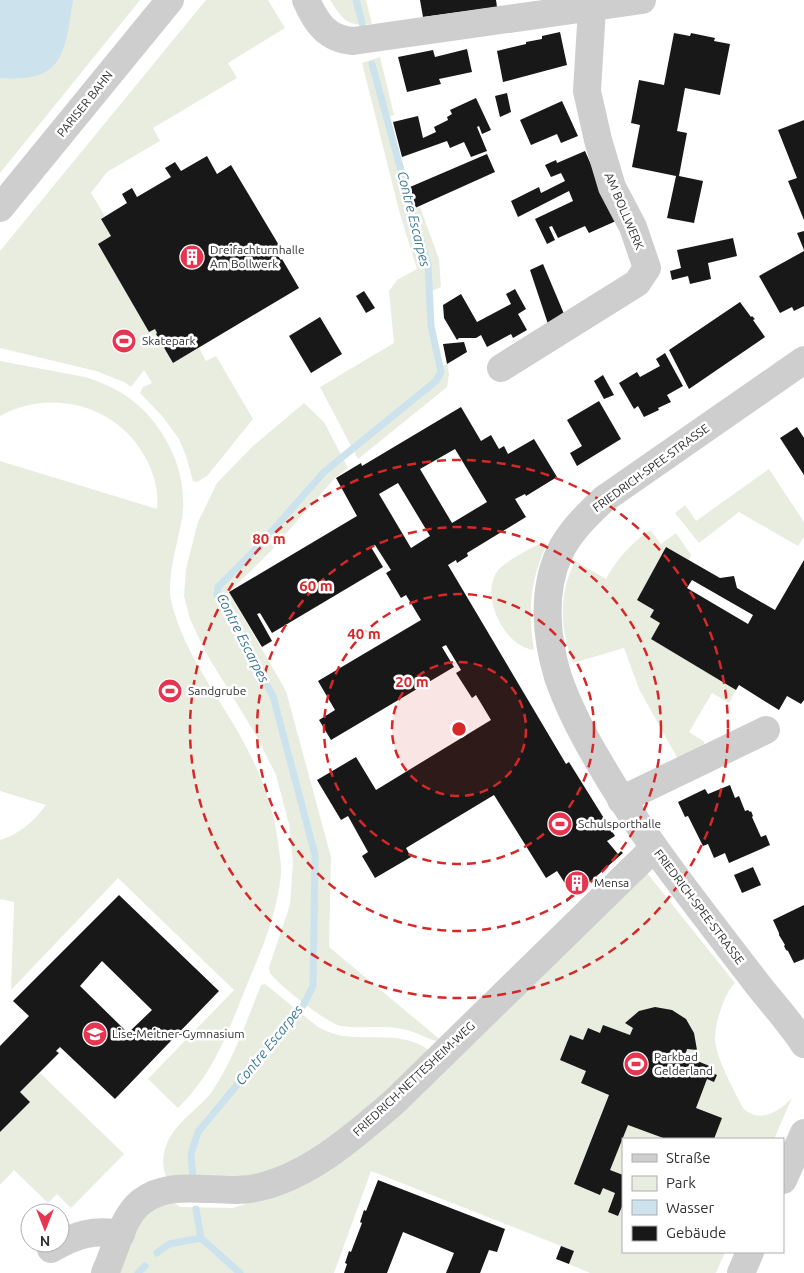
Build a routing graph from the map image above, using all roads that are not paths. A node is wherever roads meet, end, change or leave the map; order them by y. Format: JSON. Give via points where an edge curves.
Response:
{"nodes":[{"id":1,"x":170,"y":0,"type":"edge"},
{"id":2,"x":306,"y":0,"type":"edge"},
{"id":3,"x":642,"y":0,"type":"edge"},
{"id":4,"x":592,"y":8,"type":"junction"},
{"id":5,"x":0,"y":208,"type":"edge"},
{"id":6,"x":804,"y":360,"type":"edge"},
{"id":7,"x":501,"y":368,"type":"dead end"},
{"id":8,"x":766,"y":730,"type":"dead end"},
{"id":9,"x":621,"y":800,"type":"junction"},
{"id":10,"x":654,"y":848,"type":"junction"},
{"id":11,"x":804,"y":1044,"type":"edge"},
{"id":12,"x":804,"y":1133,"type":"edge"},
{"id":13,"x":784,"y":1178,"type":"edge"},
{"id":14,"x":121,"y":1234,"type":"junction"},
{"id":15,"x":70,"y":1238,"type":"edge"},
{"id":16,"x":750,"y":1253,"type":"edge"},
{"id":17,"x":105,"y":1273,"type":"edge"},
{"id":18,"x":740,"y":1273,"type":"edge"}],
"edges":[{"from":1,"to":5,"type":"street","name":"PARISER BAHN"},
{"from":2,"to":4,"type":"street","via":[[327,33],[341,40],[353,41]]},
{"from":3,"to":4,"type":"street"},
{"from":4,"to":7,"type":"street","name":"AM BOLLWERK","via":[[587,91],[612,187],[633,228],[647,268],[637,283]]},
{"from":6,"to":9,"type":"street","name":"FRIEDRICH-SPEE-STRASSE","via":[[604,499],[582,520],[559,553],[551,579],[548,613],[552,655],[569,704]]},
{"from":8,"to":9,"type":"street"},
{"from":9,"to":10,"type":"street","name":"FRIEDRICH-SPEE-STRASSE"},
{"from":10,"to":11,"type":"street","name":"FRIEDRICH-SPEE-STRASSE"},
{"from":10,"to":14,"type":"street","name":"FRIEDRICH-NETTESHEIM-WEG","via":[[394,1102],[348,1141],[310,1166],[259,1187],[170,1190],[151,1196],[136,1207]]},
{"from":12,"to":13,"type":"street"},
{"from":14,"to":15,"type":"street","via":[[104,1231]]},
{"from":14,"to":17,"type":"street","name":"FRIEDRICH-NETTESHEIM-WEG"},
{"from":16,"to":18,"type":"street"}]}
